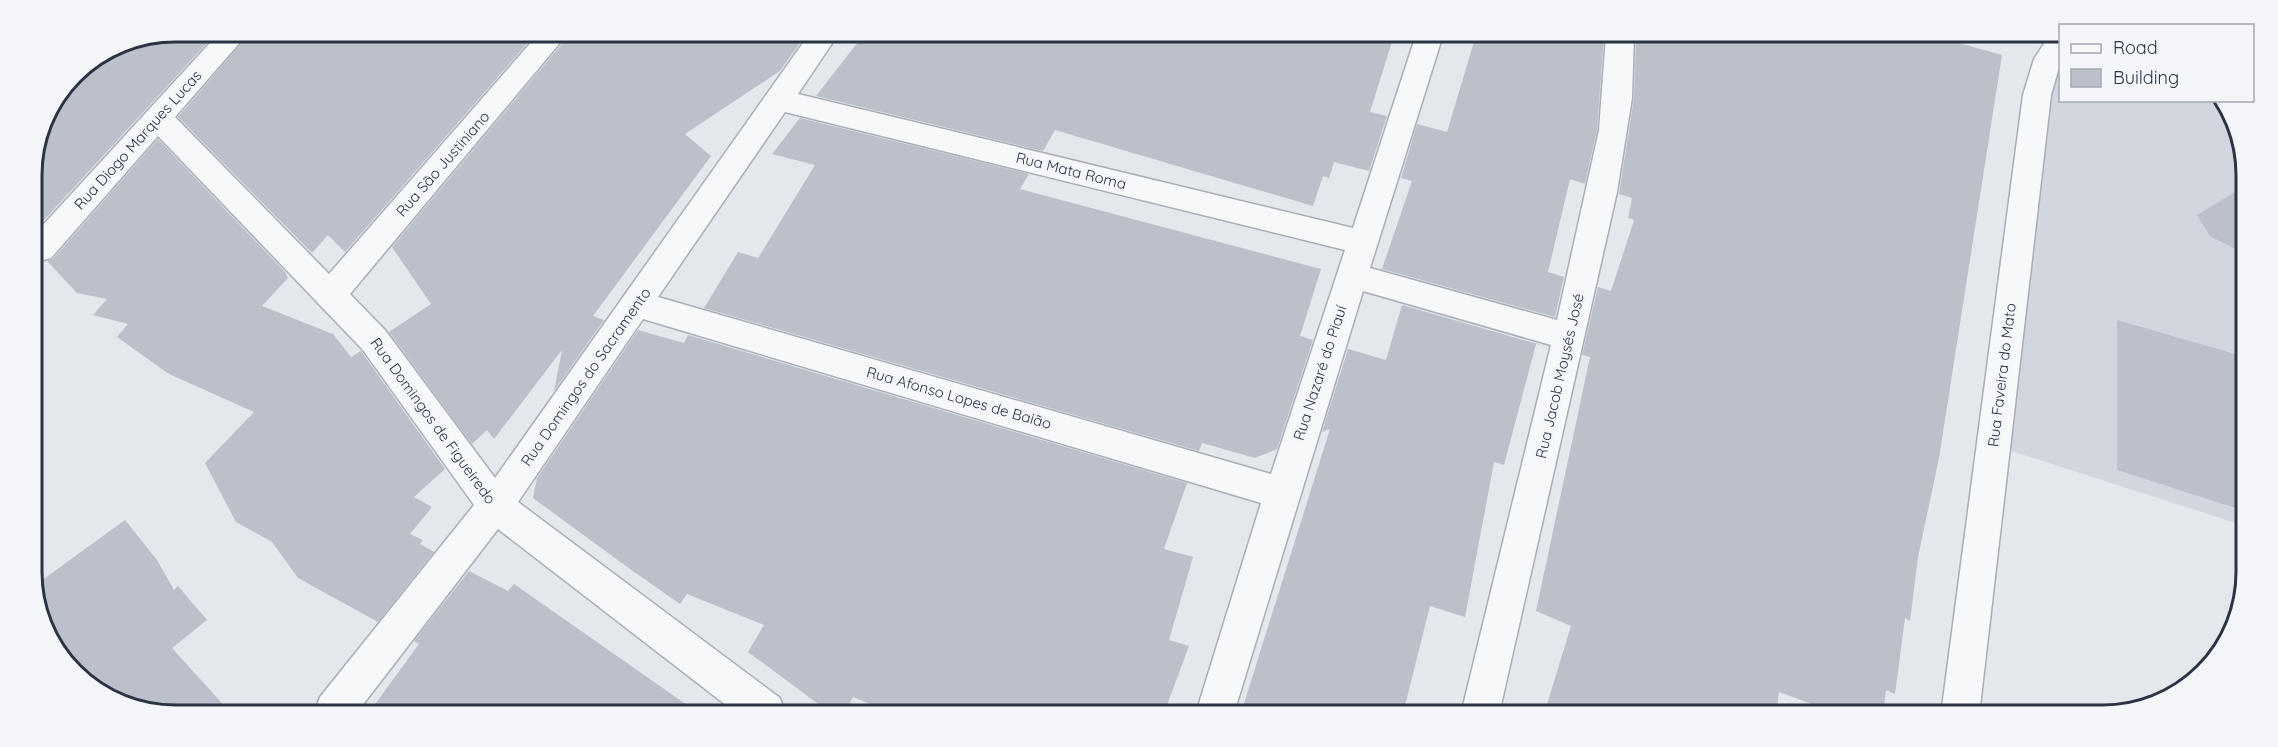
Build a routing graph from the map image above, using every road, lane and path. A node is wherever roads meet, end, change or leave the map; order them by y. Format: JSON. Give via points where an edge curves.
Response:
{"nodes":[{"id":1,"x":226,"y":42,"type":"edge"},
{"id":2,"x":547,"y":42,"type":"edge"},
{"id":3,"x":819,"y":42,"type":"edge"},
{"id":4,"x":1428,"y":42,"type":"edge"},
{"id":5,"x":1620,"y":42,"type":"edge"},
{"id":6,"x":2059,"y":44,"type":"edge"},
{"id":7,"x":780,"y":100,"type":"junction"},
{"id":8,"x":158,"y":118,"type":"junction"},
{"id":9,"x":1362,"y":242,"type":"junction"},
{"id":10,"x":42,"y":247,"type":"edge"},
{"id":11,"x":1351,"y":275,"type":"junction"},
{"id":12,"x":330,"y":295,"type":"junction"},
{"id":13,"x":637,"y":304,"type":"junction"},
{"id":14,"x":1570,"y":337,"type":"junction"},
{"id":15,"x":1282,"y":493,"type":"junction"},
{"id":16,"x":495,"y":506,"type":"junction"},
{"id":17,"x":339,"y":705,"type":"edge"},
{"id":18,"x":757,"y":705,"type":"edge"},
{"id":19,"x":1217,"y":705,"type":"edge"},
{"id":20,"x":1482,"y":705,"type":"edge"},
{"id":21,"x":1961,"y":705,"type":"edge"}],
"edges":[{"from":1,"to":8,"type":"street","name":"Rua Diogo Marques Lucas"},
{"from":2,"to":12,"type":"street","name":"Rua São Justiniano"},
{"from":3,"to":7,"type":"street","name":"Rua Domingos do Sacramento"},
{"from":4,"to":9,"type":"street","name":"Rua Nazaré do Piauí"},
{"from":5,"to":14,"type":"street","name":"Rua Jacob Moysés José","via":[[1622,72],[1612,146]]},
{"from":6,"to":21,"type":"street","name":"Rua Faveira do Mato","via":[[2040,76],[2037,95]]},
{"from":7,"to":9,"type":"street","name":"Rua Mata Roma"},
{"from":7,"to":13,"type":"street","name":"Rua Domingos do Sacramento"},
{"from":8,"to":10,"type":"street","name":"Rua Diogo Marques Lucas"},
{"from":8,"to":12,"type":"street","name":"Rua Domingos de Figueiredo"},
{"from":9,"to":11,"type":"street","name":"Rua Nazaré do Piauí"},
{"from":11,"to":14,"type":"street"},
{"from":11,"to":15,"type":"street","name":"Rua Nazaré do Piauí"},
{"from":12,"to":16,"type":"street","name":"Rua Domingos de Figueiredo","via":[[374,340]]},
{"from":13,"to":15,"type":"street","name":"Rua Afonso Lopes de Baião"},
{"from":13,"to":16,"type":"street","name":"Rua Domingos do Sacramento"},
{"from":14,"to":20,"type":"street","name":"Rua Jacob Moysés José"},
{"from":15,"to":19,"type":"street","name":"Rua Nazaré do Piauí"},
{"from":16,"to":17,"type":"street","name":"Rua Domingos do Sacramento"},
{"from":16,"to":18,"type":"street","name":"Rua Domingos de Figueiredo"}]}
